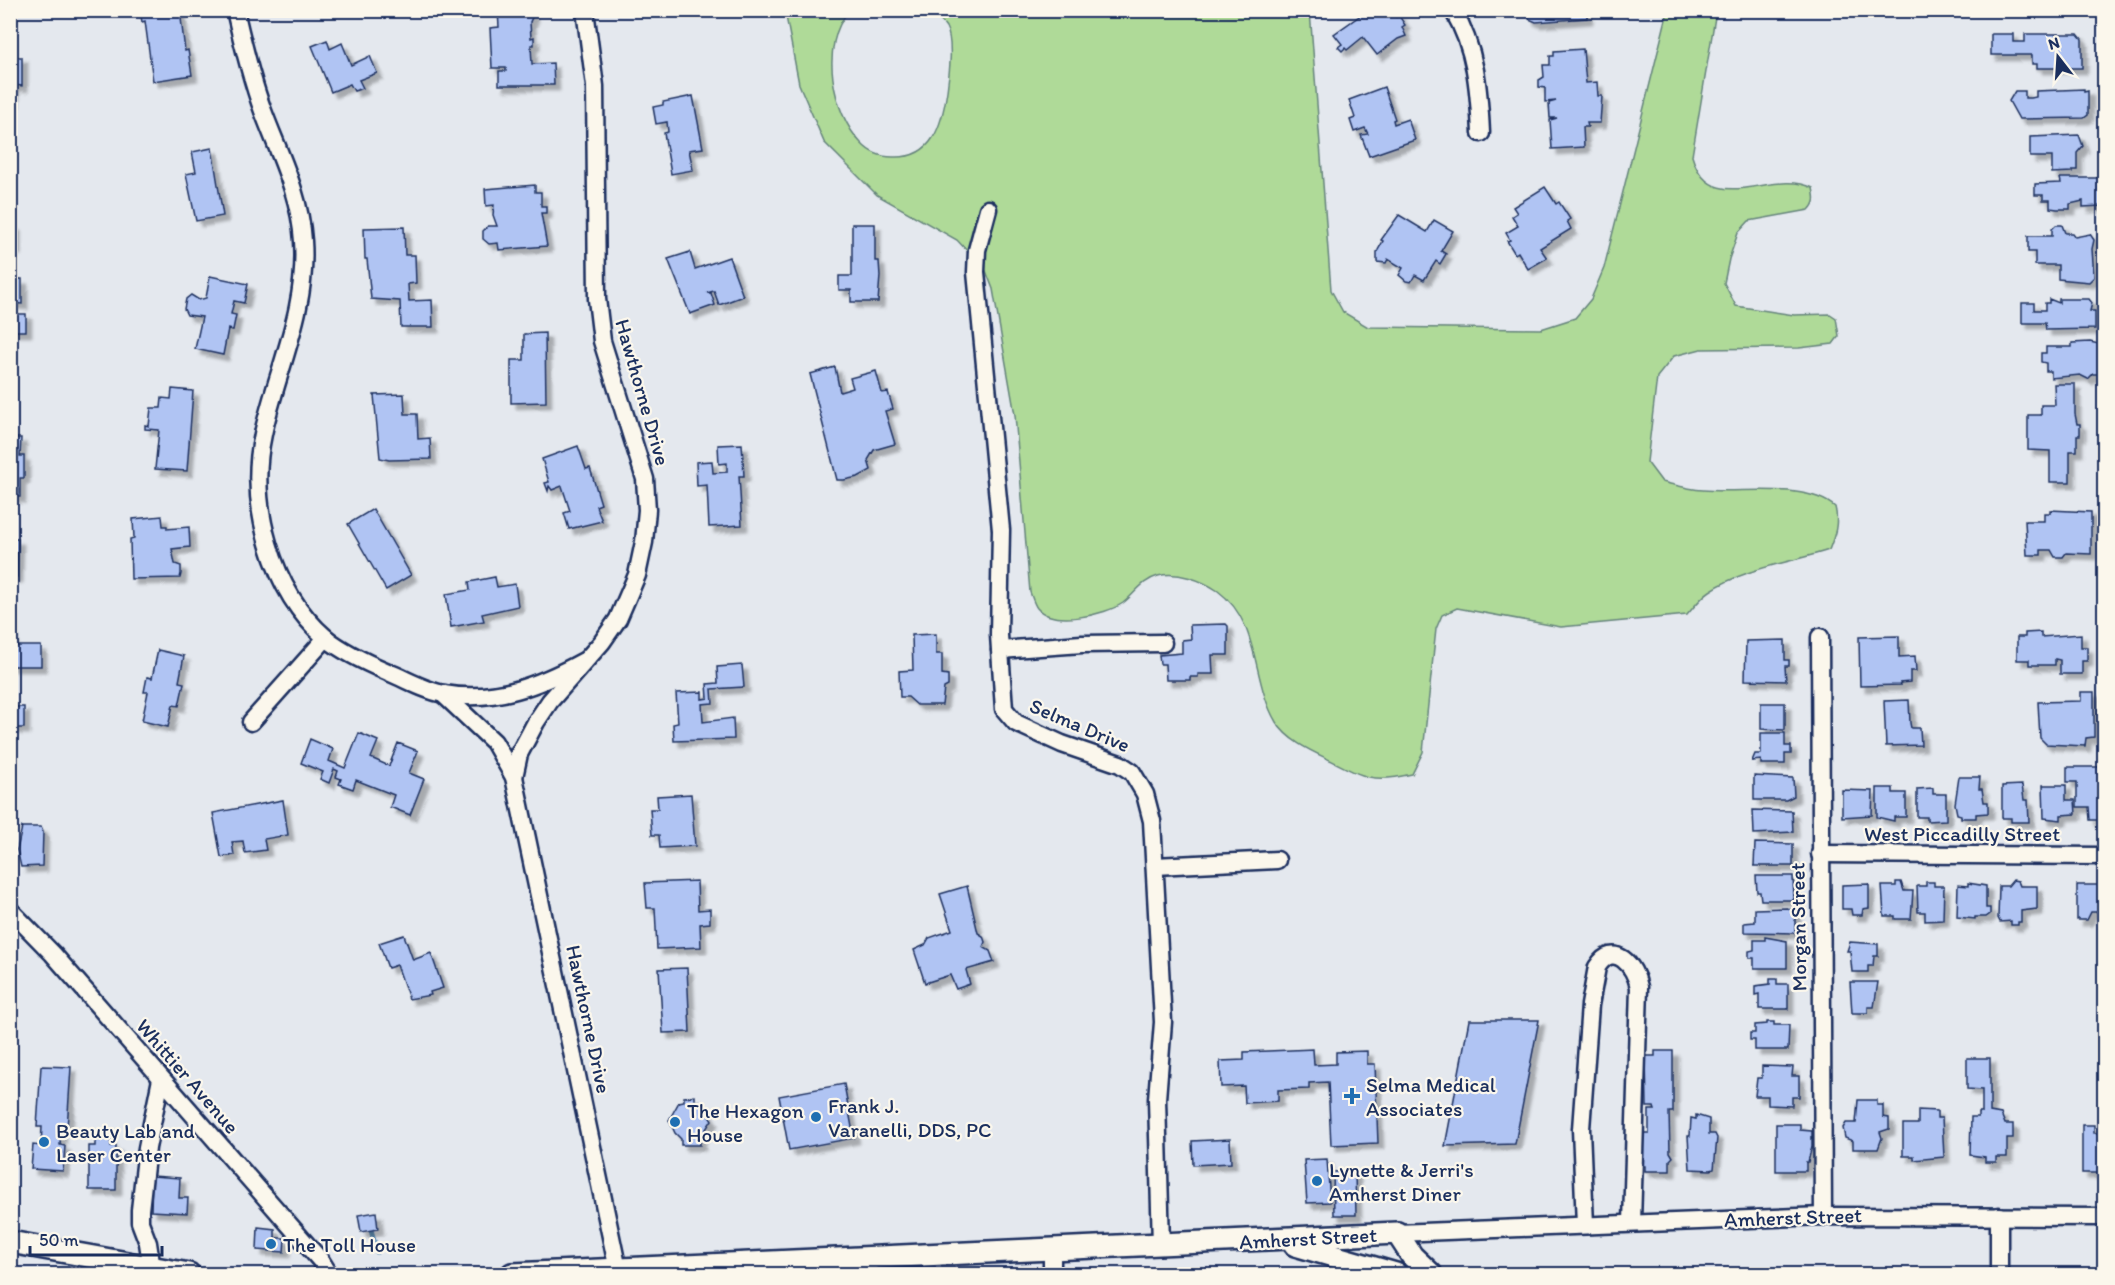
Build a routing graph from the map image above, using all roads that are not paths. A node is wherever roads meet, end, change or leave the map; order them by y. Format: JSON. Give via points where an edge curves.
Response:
{"nodes":[{"id":1,"x":235,"y":10,"type":"edge"},
{"id":2,"x":585,"y":10,"type":"edge"},
{"id":3,"x":1453,"y":10,"type":"edge"},
{"id":4,"x":1481,"y":133,"type":"dead end"},
{"id":5,"x":988,"y":209,"type":"dead end"},
{"id":6,"x":1820,"y":637,"type":"dead end"},
{"id":7,"x":326,"y":638,"type":"junction"},
{"id":8,"x":1163,"y":643,"type":"dead end"},
{"id":9,"x":1000,"y":650,"type":"junction"},
{"id":10,"x":584,"y":661,"type":"junction"},
{"id":11,"x":443,"y":694,"type":"junction"},
{"id":12,"x":251,"y":722,"type":"dead end"},
{"id":13,"x":514,"y":777,"type":"junction"},
{"id":14,"x":1820,"y":854,"type":"junction"},
{"id":15,"x":2104,"y":856,"type":"edge"},
{"id":16,"x":1277,"y":860,"type":"dead end"},
{"id":17,"x":1155,"y":866,"type":"junction"},
{"id":18,"x":10,"y":910,"type":"edge"},
{"id":19,"x":161,"y":1079,"type":"junction"},
{"id":20,"x":1822,"y":1215,"type":"junction"},
{"id":21,"x":1999,"y":1216,"type":"junction"},
{"id":22,"x":2104,"y":1217,"type":"edge"},
{"id":23,"x":1632,"y":1223,"type":"junction"},
{"id":24,"x":1585,"y":1225,"type":"junction"},
{"id":25,"x":1397,"y":1233,"type":"junction"},
{"id":26,"x":1274,"y":1240,"type":"junction"},
{"id":27,"x":10,"y":1242,"type":"edge"},
{"id":28,"x":1161,"y":1245,"type":"junction"},
{"id":29,"x":1052,"y":1249,"type":"junction"},
{"id":30,"x":869,"y":1266,"type":"edge"},
{"id":31,"x":152,"y":1269,"type":"junction"},
{"id":32,"x":618,"y":1270,"type":"junction"},
{"id":33,"x":651,"y":1271,"type":"edge"},
{"id":34,"x":189,"y":1275,"type":"edge"},
{"id":35,"x":329,"y":1275,"type":"edge"},
{"id":36,"x":512,"y":1275,"type":"edge"},
{"id":37,"x":1052,"y":1275,"type":"edge"},
{"id":38,"x":1396,"y":1275,"type":"edge"},
{"id":39,"x":1431,"y":1275,"type":"edge"},
{"id":40,"x":1999,"y":1275,"type":"edge"}],
"edges":[{"from":1,"to":7,"type":"street","name":"Hawthorne Drive","via":[[247,65],[297,203],[303,240],[298,309],[258,460],[261,510],[286,588]]},
{"from":2,"to":10,"type":"street","name":"Hawthorne Drive","via":[[595,86],[599,320],[613,382],[645,479],[647,510],[645,542],[630,595],[602,642]]},
{"from":3,"to":4,"type":"street","via":[[1476,69]]},
{"from":5,"to":9,"type":"street","name":"Selma Drive","via":[[977,250],[976,272],[1001,530]]},
{"from":6,"to":14,"type":"street","name":"Morgan Street"},
{"from":7,"to":11,"type":"street","name":"Hawthorne Drive","via":[[381,669]]},
{"from":7,"to":12,"type":"street"},
{"from":8,"to":9,"type":"street"},
{"from":9,"to":17,"type":"street","name":"Selma Drive","via":[[1001,690],[1010,718],[1062,744],[1120,764],[1139,782],[1152,821]]},
{"from":10,"to":11,"type":"street","name":"Hawthorne Drive","via":[[527,688],[479,697]]},
{"from":10,"to":13,"type":"street","name":"Hawthorne Drive","via":[[550,700],[527,736]]},
{"from":11,"to":13,"type":"street","name":"Hawthorne Drive","via":[[494,742]]},
{"from":13,"to":32,"type":"street","name":"Hawthorne Drive"},
{"from":14,"to":15,"type":"street","name":"West Piccadilly Street"},
{"from":14,"to":20,"type":"street","name":"Morgan Street"},
{"from":16,"to":17,"type":"street"},
{"from":17,"to":28,"type":"street","name":"Selma Drive","via":[[1163,1022],[1157,1099]]},
{"from":18,"to":19,"type":"street","name":"Whittier Avenue"},
{"from":19,"to":31,"type":"street","via":[[140,1210]]},
{"from":19,"to":35,"type":"street","name":"Whittier Avenue","via":[[321,1261]]},
{"from":20,"to":21,"type":"street","name":"Amherst Street"},
{"from":20,"to":23,"type":"street","name":"Amherst Street"},
{"from":21,"to":22,"type":"street","name":"Amherst Street"},
{"from":21,"to":40,"type":"street"},
{"from":23,"to":24,"type":"street","name":"Amherst Street"},
{"from":23,"to":24,"type":"street","via":[[1639,987],[1629,963],[1610,956],[1601,959],[1597,967],[1585,1051],[1580,1152]]},
{"from":24,"to":25,"type":"street","name":"Amherst Street"},
{"from":25,"to":26,"type":"main road","name":"Amherst Street"},
{"from":25,"to":39,"type":"main road"},
{"from":26,"to":28,"type":"main road","name":"Amherst Street"},
{"from":26,"to":38,"type":"main road"},
{"from":27,"to":31,"type":"main road"},
{"from":28,"to":29,"type":"main road","name":"Amherst Street"},
{"from":29,"to":30,"type":"main road","name":"Amherst Street"},
{"from":29,"to":37,"type":"street"},
{"from":30,"to":33,"type":"main road","name":"Amherst Street"},
{"from":31,"to":34,"type":"main road"},
{"from":32,"to":33,"type":"main road","name":"Amherst Street"},
{"from":32,"to":36,"type":"main road","name":"Amherst Street"}]}
